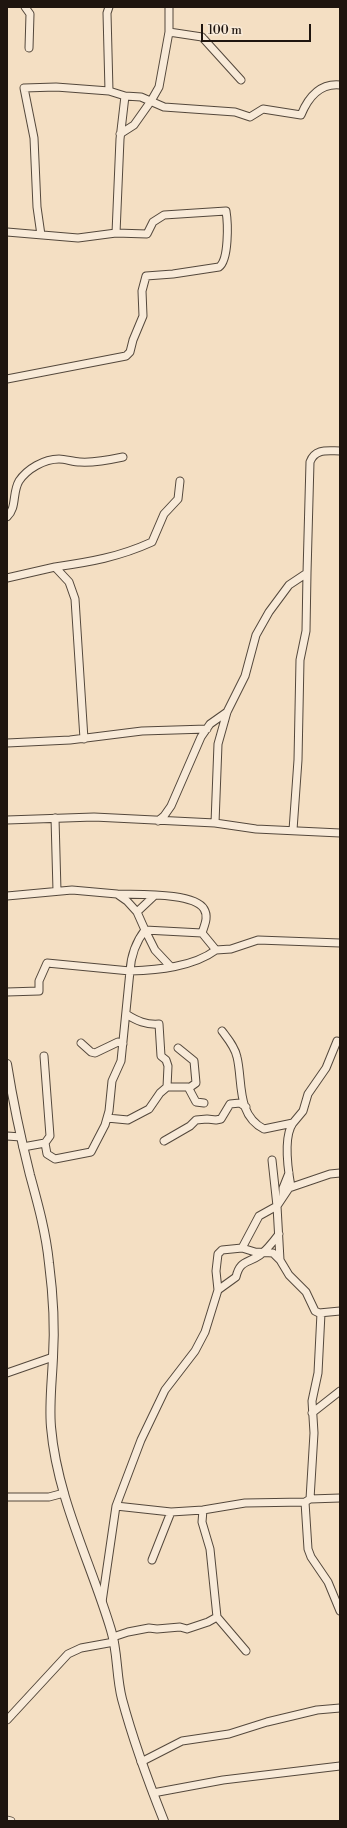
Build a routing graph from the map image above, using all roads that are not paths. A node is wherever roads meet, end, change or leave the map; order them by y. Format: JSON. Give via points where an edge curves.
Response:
{"nodes":[{"id":1,"x":25,"y":7,"type":"edge"},
{"id":2,"x":169,"y":7,"type":"edge"},
{"id":3,"x":107,"y":9,"type":"edge"},
{"id":4,"x":169,"y":32,"type":"junction"},
{"id":5,"x":29,"y":48,"type":"dead end"},
{"id":6,"x":241,"y":80,"type":"dead end"},
{"id":7,"x":340,"y":86,"type":"edge"},
{"id":8,"x":109,"y":91,"type":"junction"},
{"id":9,"x":125,"y":96,"type":"junction"},
{"id":10,"x":152,"y":101,"type":"junction"},
{"id":11,"x":120,"y":134,"type":"junction"},
{"id":12,"x":7,"y":232,"type":"edge"},
{"id":13,"x":116,"y":233,"type":"junction"},
{"id":14,"x":40,"y":235,"type":"junction"},
{"id":15,"x":7,"y":380,"type":"edge"},
{"id":16,"x":340,"y":451,"type":"edge"},
{"id":17,"x":123,"y":457,"type":"dead end"},
{"id":18,"x":180,"y":481,"type":"dead end"},
{"id":19,"x":7,"y":517,"type":"edge"},
{"id":20,"x":55,"y":567,"type":"junction"},
{"id":21,"x":307,"y":573,"type":"junction"},
{"id":22,"x":7,"y":578,"type":"edge"},
{"id":23,"x":227,"y":712,"type":"junction"},
{"id":24,"x":207,"y":729,"type":"junction"},
{"id":25,"x":84,"y":739,"type":"junction"},
{"id":26,"x":7,"y":743,"type":"edge"},
{"id":27,"x":55,"y":818,"type":"junction"},
{"id":28,"x":7,"y":820,"type":"edge"},
{"id":29,"x":158,"y":821,"type":"junction"},
{"id":30,"x":215,"y":823,"type":"junction"},
{"id":31,"x":293,"y":830,"type":"junction"},
{"id":32,"x":340,"y":833,"type":"edge"},
{"id":33,"x":57,"y":891,"type":"junction"},
{"id":34,"x":117,"y":894,"type":"junction"},
{"id":35,"x":7,"y":896,"type":"edge"},
{"id":36,"x":154,"y":896,"type":"junction"},
{"id":37,"x":137,"y":912,"type":"junction"},
{"id":38,"x":145,"y":930,"type":"junction"},
{"id":39,"x":202,"y":933,"type":"junction"},
{"id":40,"x":340,"y":943,"type":"edge"},
{"id":41,"x":216,"y":950,"type":"junction"},
{"id":42,"x":170,"y":966,"type":"junction"},
{"id":43,"x":130,"y":971,"type":"junction"},
{"id":44,"x":7,"y":992,"type":"edge"},
{"id":45,"x":126,"y":1014,"type":"junction"},
{"id":46,"x":222,"y":1030,"type":"dead end"},
{"id":47,"x":337,"y":1041,"type":"dead end"},
{"id":48,"x":81,"y":1043,"type":"dead end"},
{"id":49,"x":123,"y":1044,"type":"junction"},
{"id":50,"x":178,"y":1048,"type":"dead end"},
{"id":51,"x":44,"y":1056,"type":"dead end"},
{"id":52,"x":7,"y":1064,"type":"edge"},
{"id":53,"x":167,"y":1087,"type":"junction"},
{"id":54,"x":189,"y":1088,"type":"junction"},
{"id":55,"x":9,"y":1092,"type":"edge"},
{"id":56,"x":204,"y":1104,"type":"dead end"},
{"id":57,"x":246,"y":1107,"type":"junction"},
{"id":58,"x":107,"y":1118,"type":"junction"},
{"id":59,"x":293,"y":1123,"type":"junction"},
{"id":60,"x":7,"y":1136,"type":"edge"},
{"id":61,"x":21,"y":1137,"type":"junction"},
{"id":62,"x":164,"y":1141,"type":"dead end"},
{"id":63,"x":45,"y":1143,"type":"junction"},
{"id":64,"x":23,"y":1147,"type":"junction"},
{"id":65,"x":272,"y":1160,"type":"dead end"},
{"id":66,"x":289,"y":1173,"type":"junction"},
{"id":67,"x":340,"y":1173,"type":"edge"},
{"id":68,"x":291,"y":1187,"type":"junction"},
{"id":69,"x":283,"y":1196,"type":"junction"},
{"id":70,"x":277,"y":1206,"type":"junction"},
{"id":71,"x":278,"y":1234,"type":"junction"},
{"id":72,"x":242,"y":1248,"type":"junction"},
{"id":73,"x":264,"y":1252,"type":"junction"},
{"id":74,"x":280,"y":1260,"type":"junction"},
{"id":75,"x":218,"y":1290,"type":"junction"},
{"id":76,"x":340,"y":1311,"type":"edge"},
{"id":77,"x":321,"y":1313,"type":"junction"},
{"id":78,"x":53,"y":1357,"type":"junction"},
{"id":79,"x":8,"y":1371,"type":"edge"},
{"id":80,"x":340,"y":1391,"type":"edge"},
{"id":81,"x":312,"y":1413,"type":"junction"},
{"id":82,"x":64,"y":1493,"type":"junction"},
{"id":83,"x":7,"y":1497,"type":"edge"},
{"id":84,"x":340,"y":1498,"type":"edge"},
{"id":85,"x":307,"y":1501,"type":"junction"},
{"id":86,"x":116,"y":1506,"type":"junction"},
{"id":87,"x":203,"y":1510,"type":"junction"},
{"id":88,"x":171,"y":1512,"type":"junction"},
{"id":89,"x":152,"y":1560,"type":"dead end"},
{"id":90,"x":102,"y":1602,"type":"junction"},
{"id":91,"x":340,"y":1611,"type":"edge"},
{"id":92,"x":217,"y":1617,"type":"junction"},
{"id":93,"x":114,"y":1639,"type":"junction"},
{"id":94,"x":246,"y":1651,"type":"dead end"},
{"id":95,"x":340,"y":1708,"type":"edge"},
{"id":96,"x":7,"y":1720,"type":"edge"},
{"id":97,"x":141,"y":1762,"type":"junction"},
{"id":98,"x":340,"y":1766,"type":"edge"},
{"id":99,"x":153,"y":1793,"type":"junction"},
{"id":100,"x":7,"y":1820,"type":"edge"},
{"id":101,"x":11,"y":1821,"type":"edge"},
{"id":102,"x":164,"y":1821,"type":"edge"}],
"edges":[{"from":1,"to":5,"type":"street","via":[[30,14]]},
{"from":2,"to":4,"type":"street"},
{"from":3,"to":8,"type":"street"},
{"from":4,"to":6,"type":"street","via":[[202,37]]},
{"from":4,"to":10,"type":"street","via":[[159,87]]},
{"from":7,"to":10,"type":"street","via":[[332,84],[315,92],[301,115],[263,109],[250,117],[235,112],[169,108]]},
{"from":8,"to":9,"type":"street"},
{"from":8,"to":14,"type":"street","via":[[56,87],[24,88],[34,138]]},
{"from":9,"to":10,"type":"street"},
{"from":9,"to":11,"type":"street"},
{"from":10,"to":11,"type":"street","via":[[134,125]]},
{"from":11,"to":13,"type":"street"},
{"from":12,"to":14,"type":"street"},
{"from":13,"to":14,"type":"street","via":[[78,238]]},
{"from":13,"to":15,"type":"street","via":[[147,234],[153,222],[164,215],[226,211],[228,222],[222,265],[210,269],[146,276],[142,291],[143,316],[130,352],[126,356]]},
{"from":16,"to":21,"type":"street","via":[[321,451],[315,454],[310,462]]},
{"from":17,"to":19,"type":"street","via":[[80,462],[59,459],[38,465],[27,471],[19,481],[12,513]]},
{"from":18,"to":20,"type":"street","via":[[178,499],[164,514],[152,542],[105,560]]},
{"from":20,"to":22,"type":"street"},
{"from":20,"to":25,"type":"street","via":[[69,582],[75,599]]},
{"from":21,"to":23,"type":"street","via":[[289,585],[269,612],[256,635],[245,676]]},
{"from":21,"to":31,"type":"street","via":[[306,631],[300,660],[298,760]]},
{"from":23,"to":24,"type":"street"},
{"from":23,"to":30,"type":"street","via":[[218,744]]},
{"from":24,"to":25,"type":"street","via":[[142,730]]},
{"from":24,"to":29,"type":"street","via":[[201,737],[171,806]]},
{"from":25,"to":26,"type":"street"},
{"from":27,"to":28,"type":"street"},
{"from":27,"to":29,"type":"street","via":[[94,817]]},
{"from":27,"to":33,"type":"street"},
{"from":29,"to":30,"type":"street"},
{"from":30,"to":31,"type":"street","via":[[256,829]]},
{"from":31,"to":32,"type":"street"},
{"from":33,"to":34,"type":"street"},
{"from":33,"to":35,"type":"street"},
{"from":34,"to":36,"type":"street"},
{"from":34,"to":37,"type":"street"},
{"from":36,"to":37,"type":"street"},
{"from":36,"to":39,"type":"street","via":[[184,898],[199,903],[205,910],[206,918]]},
{"from":37,"to":38,"type":"street"},
{"from":38,"to":39,"type":"street"},
{"from":38,"to":42,"type":"street","via":[[155,950]]},
{"from":38,"to":43,"type":"street","via":[[136,942]]},
{"from":39,"to":41,"type":"street"},
{"from":40,"to":41,"type":"street","via":[[258,940],[231,949]]},
{"from":41,"to":42,"type":"street","via":[[207,957]]},
{"from":42,"to":43,"type":"street"},
{"from":43,"to":44,"type":"street","via":[[47,963],[39,982],[39,991]]},
{"from":43,"to":45,"type":"street"},
{"from":45,"to":49,"type":"street"},
{"from":45,"to":53,"type":"street","via":[[136,1021],[159,1024],[161,1056],[168,1066]]},
{"from":46,"to":57,"type":"street","via":[[236,1052],[240,1090]]},
{"from":47,"to":59,"type":"street","via":[[326,1068],[308,1094],[303,1111]]},
{"from":48,"to":49,"type":"street","via":[[95,1053],[118,1042]]},
{"from":49,"to":58,"type":"street","via":[[121,1061],[112,1081]]},
{"from":50,"to":54,"type":"street","via":[[194,1061],[196,1083]]},
{"from":51,"to":63,"type":"street","via":[[50,1136]]},
{"from":52,"to":55,"type":"street"},
{"from":53,"to":54,"type":"street"},
{"from":53,"to":58,"type":"street","via":[[149,1109],[128,1120]]},
{"from":54,"to":56,"type":"street","via":[[196,1102]]},
{"from":55,"to":61,"type":"street"},
{"from":57,"to":59,"type":"street","via":[[251,1117],[264,1129]]},
{"from":57,"to":62,"type":"street","via":[[240,1103],[230,1104],[221,1118],[196,1120]]},
{"from":58,"to":63,"type":"street","via":[[91,1152],[55,1158],[48,1154]]},
{"from":59,"to":66,"type":"street","via":[[289,1128],[288,1137]]},
{"from":60,"to":61,"type":"street"},
{"from":61,"to":64,"type":"street"},
{"from":63,"to":64,"type":"street"},
{"from":64,"to":78,"type":"street","via":[[43,1222],[50,1264]]},
{"from":65,"to":70,"type":"street"},
{"from":66,"to":68,"type":"street"},
{"from":66,"to":69,"type":"street","via":[[283,1188]]},
{"from":67,"to":68,"type":"street"},
{"from":68,"to":69,"type":"street"},
{"from":69,"to":70,"type":"street"},
{"from":70,"to":71,"type":"street"},
{"from":70,"to":72,"type":"street","via":[[259,1216]]},
{"from":71,"to":73,"type":"street"},
{"from":71,"to":74,"type":"street"},
{"from":72,"to":73,"type":"street"},
{"from":72,"to":75,"type":"street","via":[[222,1250],[218,1254]]},
{"from":73,"to":74,"type":"street","via":[[273,1253]]},
{"from":73,"to":75,"type":"street","via":[[243,1263],[236,1277]]},
{"from":74,"to":77,"type":"street","via":[[289,1275],[306,1292],[315,1311]]},
{"from":75,"to":86,"type":"street","via":[[205,1332],[196,1350],[165,1390],[141,1440]]},
{"from":76,"to":77,"type":"street"},
{"from":77,"to":81,"type":"street","via":[[318,1373]]},
{"from":78,"to":79,"type":"street"},
{"from":78,"to":82,"type":"street","via":[[51,1428]]},
{"from":80,"to":81,"type":"street"},
{"from":81,"to":85,"type":"street","via":[[314,1433]]},
{"from":82,"to":83,"type":"street","via":[[49,1497]]},
{"from":82,"to":90,"type":"street"},
{"from":84,"to":85,"type":"street"},
{"from":85,"to":87,"type":"street","via":[[245,1503]]},
{"from":85,"to":91,"type":"street","via":[[308,1549],[328,1582]]},
{"from":86,"to":88,"type":"street"},
{"from":86,"to":90,"type":"street"},
{"from":87,"to":88,"type":"street"},
{"from":87,"to":92,"type":"street","via":[[202,1522],[211,1555]]},
{"from":88,"to":89,"type":"street"},
{"from":90,"to":93,"type":"street"},
{"from":92,"to":93,"type":"street","via":[[187,1629],[180,1626],[149,1628],[128,1632]]},
{"from":92,"to":94,"type":"street"},
{"from":93,"to":96,"type":"street","via":[[68,1654]]},
{"from":93,"to":97,"type":"street","via":[[122,1698]]},
{"from":95,"to":97,"type":"street","via":[[317,1710],[229,1734],[182,1741]]},
{"from":97,"to":99,"type":"street"},
{"from":98,"to":99,"type":"street","via":[[223,1780]]},
{"from":99,"to":102,"type":"street"},
{"from":100,"to":101,"type":"street"}]}
